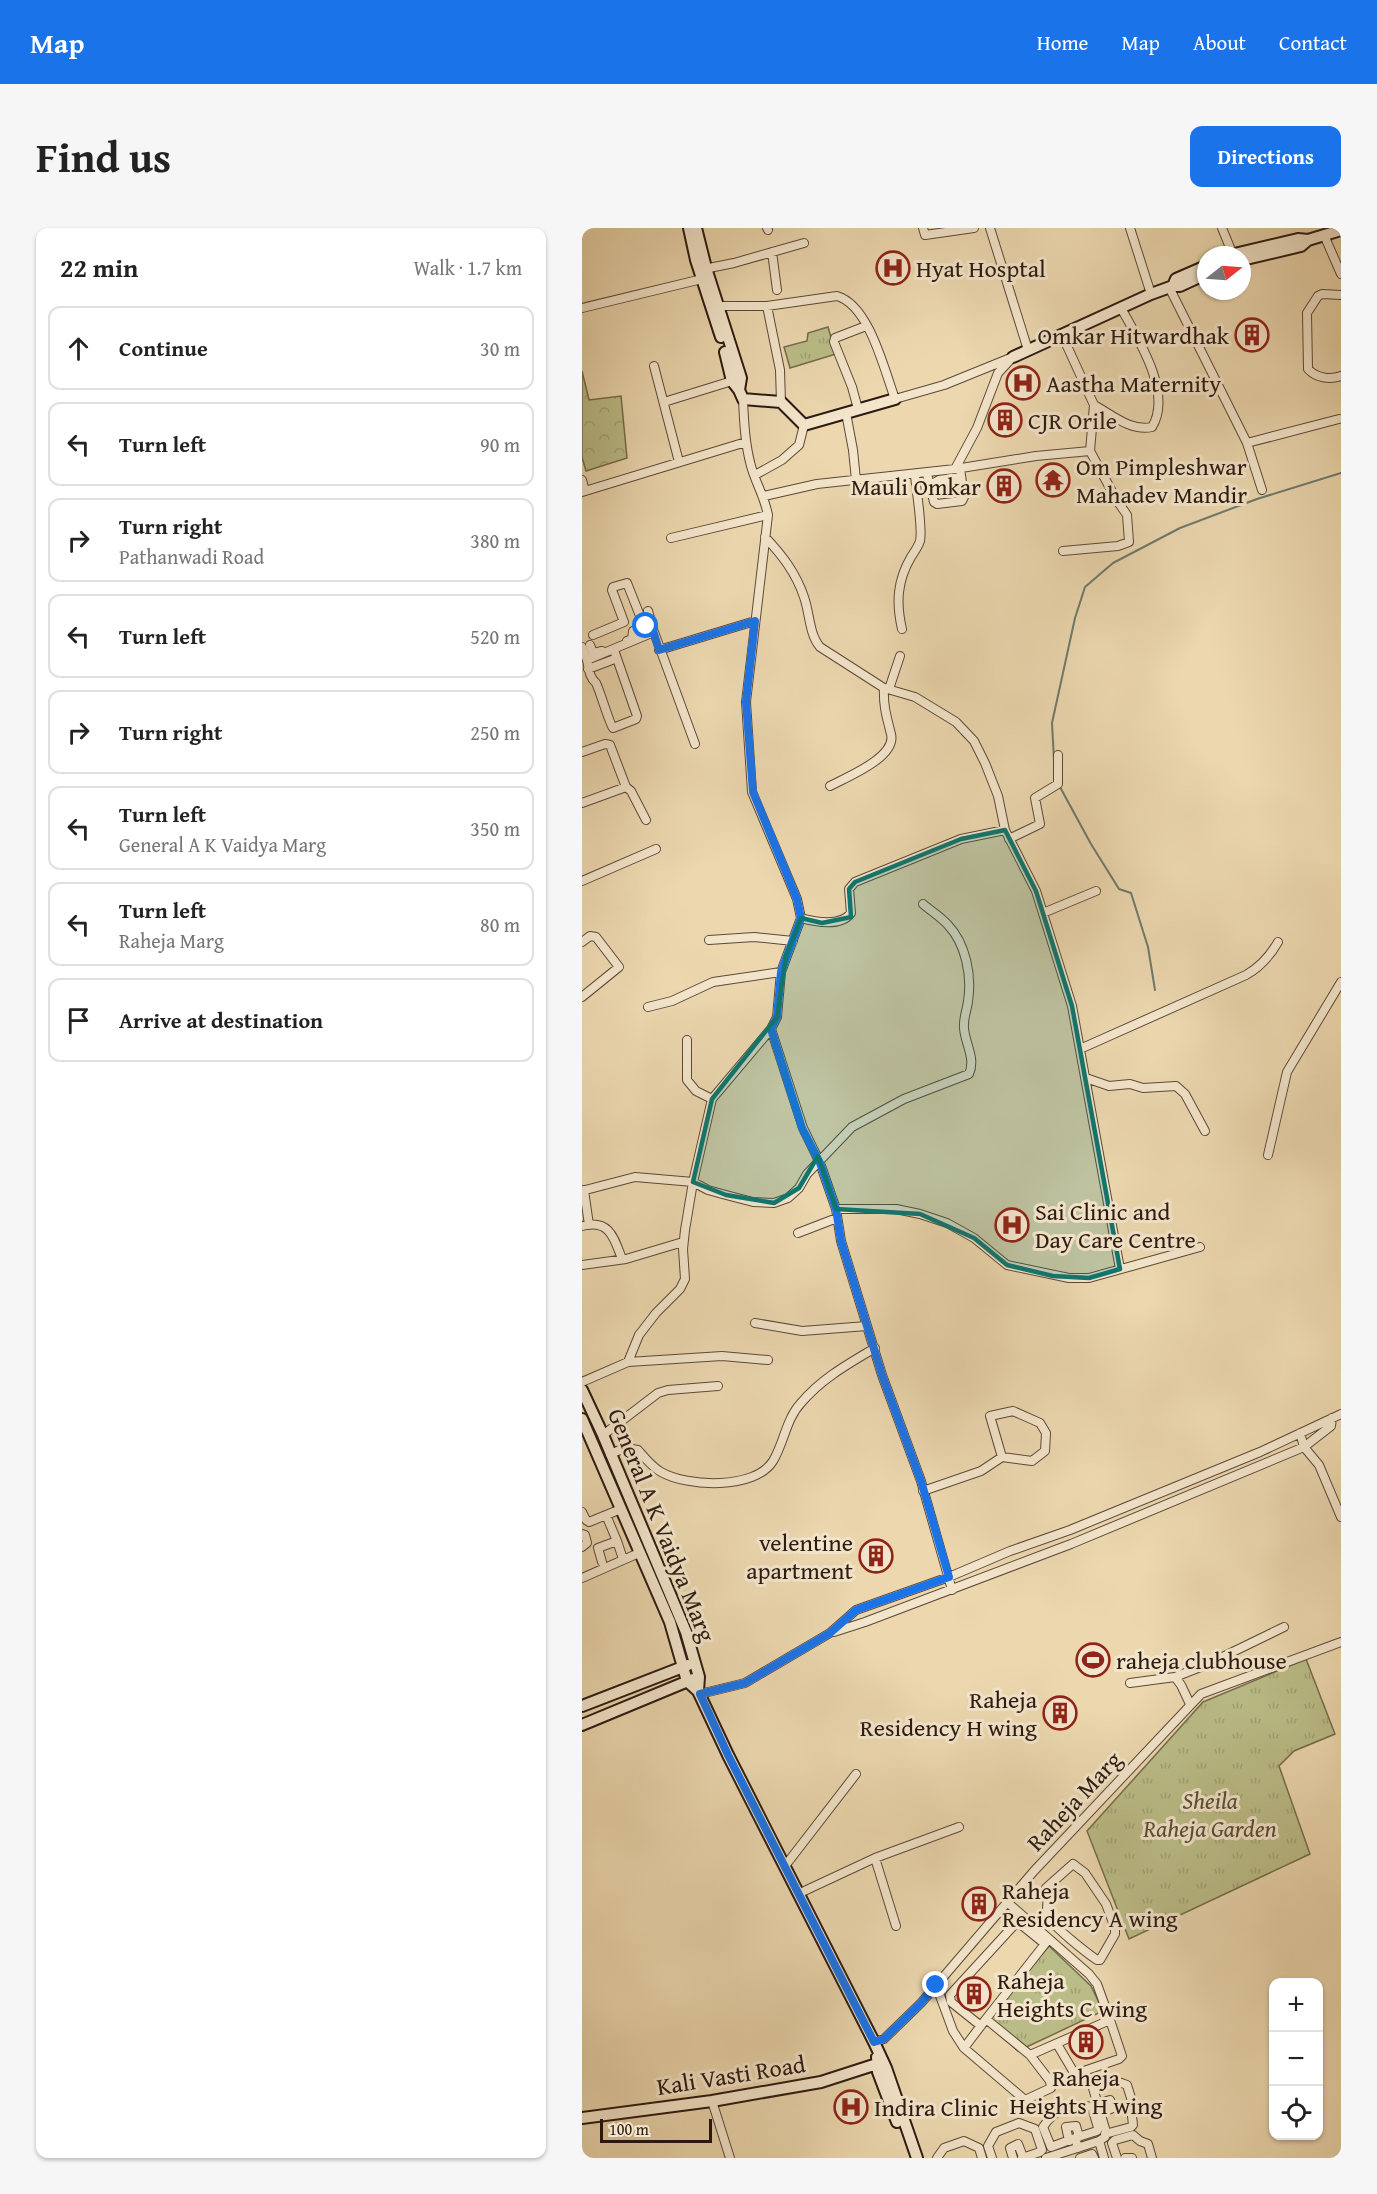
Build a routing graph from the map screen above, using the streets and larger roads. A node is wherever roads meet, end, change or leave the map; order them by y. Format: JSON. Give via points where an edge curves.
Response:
{"nodes":[{"id":1,"x":923,"y":228,"type":"edge"},
{"id":2,"x":974,"y":228,"type":"edge"},
{"id":3,"x":990,"y":228,"type":"edge"},
{"id":4,"x":1130,"y":228,"type":"edge"},
{"id":5,"x":1222,"y":228,"type":"edge"},
{"id":6,"x":1341,"y":230,"type":"edge"},
{"id":7,"x":693,"y":231,"type":"edge"},
{"id":8,"x":1324,"y":235,"type":"junction"},
{"id":9,"x":804,"y":243,"type":"dead end"},
{"id":10,"x":1230,"y":246,"type":"edge"},
{"id":11,"x":772,"y":252,"type":"junction"},
{"id":12,"x":1251,"y":253,"type":"edge"},
{"id":13,"x":1197,"y":270,"type":"edge"},
{"id":14,"x":702,"y":272,"type":"junction"},
{"id":15,"x":1341,"y":274,"type":"edge"},
{"id":16,"x":1197,"y":278,"type":"edge"},
{"id":17,"x":1171,"y":286,"type":"junction"},
{"id":18,"x":777,"y":290,"type":"dead end"},
{"id":19,"x":1151,"y":294,"type":"junction"},
{"id":20,"x":1341,"y":295,"type":"edge"},
{"id":21,"x":715,"y":306,"type":"junction"},
{"id":22,"x":767,"y":306,"type":"junction"},
{"id":23,"x":582,"y":308,"type":"edge"},
{"id":24,"x":1121,"y":308,"type":"junction"},
{"id":25,"x":866,"y":326,"type":"junction"},
{"id":26,"x":1062,"y":335,"type":"junction"},
{"id":27,"x":1028,"y":350,"type":"junction"},
{"id":28,"x":1013,"y":357,"type":"junction"},
{"id":29,"x":654,"y":366,"type":"dead end"},
{"id":30,"x":1341,"y":376,"type":"edge"},
{"id":31,"x":738,"y":390,"type":"junction"},
{"id":32,"x":895,"y":399,"type":"junction"},
{"id":33,"x":664,"y":402,"type":"junction"},
{"id":34,"x":781,"y":402,"type":"junction"},
{"id":35,"x":1094,"y":405,"type":"junction"},
{"id":36,"x":858,"y":410,"type":"junction"},
{"id":37,"x":846,"y":413,"type":"junction"},
{"id":38,"x":1340,"y":419,"type":"dead end"},
{"id":39,"x":804,"y":425,"type":"junction"},
{"id":40,"x":746,"y":442,"type":"junction"},
{"id":41,"x":1247,"y":443,"type":"junction"},
{"id":42,"x":1090,"y":451,"type":"junction"},
{"id":43,"x":679,"y":462,"type":"junction"},
{"id":44,"x":958,"y":471,"type":"junction"},
{"id":45,"x":927,"y":474,"type":"junction"},
{"id":46,"x":755,"y":475,"type":"junction"},
{"id":47,"x":915,"y":475,"type":"junction"},
{"id":48,"x":582,"y":480,"type":"edge"},
{"id":49,"x":856,"y":480,"type":"junction"},
{"id":50,"x":930,"y":485,"type":"junction"},
{"id":51,"x":1262,"y":490,"type":"dead end"},
{"id":52,"x":583,"y":492,"type":"edge"},
{"id":53,"x":764,"y":496,"type":"junction"},
{"id":54,"x":768,"y":515,"type":"junction"},
{"id":55,"x":765,"y":537,"type":"junction"},
{"id":56,"x":670,"y":538,"type":"dead end"},
{"id":57,"x":1063,"y":551,"type":"dead end"},
{"id":58,"x":648,"y":611,"type":"dead end"},
{"id":59,"x":755,"y":621,"type":"junction"},
{"id":60,"x":650,"y":628,"type":"junction"},
{"id":61,"x":902,"y":629,"type":"dead end"},
{"id":62,"x":592,"y":635,"type":"dead end"},
{"id":63,"x":586,"y":646,"type":"edge"},
{"id":64,"x":614,"y":650,"type":"junction"},
{"id":65,"x":659,"y":650,"type":"junction"},
{"id":66,"x":900,"y":656,"type":"dead end"},
{"id":67,"x":612,"y":660,"type":"dead end"},
{"id":68,"x":588,"y":665,"type":"junction"},
{"id":69,"x":887,"y":689,"type":"junction"},
{"id":70,"x":695,"y":744,"type":"dead end"},
{"id":71,"x":582,"y":752,"type":"edge"},
{"id":72,"x":1058,"y":755,"type":"dead end"},
{"id":73,"x":830,"y":786,"type":"dead end"},
{"id":74,"x":626,"y":787,"type":"junction"},
{"id":75,"x":582,"y":803,"type":"edge"},
{"id":76,"x":646,"y":820,"type":"dead end"},
{"id":77,"x":1005,"y":830,"type":"junction"},
{"id":78,"x":1010,"y":839,"type":"junction"},
{"id":79,"x":656,"y":849,"type":"dead end"},
{"id":80,"x":582,"y":881,"type":"edge"},
{"id":81,"x":1096,"y":891,"type":"dead end"},
{"id":82,"x":923,"y":904,"type":"dead end"},
{"id":83,"x":1043,"y":913,"type":"junction"},
{"id":84,"x":801,"y":918,"type":"junction"},
{"id":85,"x":709,"y":940,"type":"dead end"},
{"id":86,"x":793,"y":941,"type":"junction"},
{"id":87,"x":582,"y":942,"type":"edge"},
{"id":88,"x":1278,"y":942,"type":"dead end"},
{"id":89,"x":781,"y":972,"type":"junction"},
{"id":90,"x":1341,"y":982,"type":"edge"},
{"id":91,"x":582,"y":998,"type":"edge"},
{"id":92,"x":648,"y":1007,"type":"dead end"},
{"id":93,"x":771,"y":1029,"type":"junction"},
{"id":94,"x":687,"y":1040,"type":"dead end"},
{"id":95,"x":1080,"y":1049,"type":"junction"},
{"id":96,"x":1086,"y":1078,"type":"junction"},
{"id":97,"x":712,"y":1099,"type":"junction"},
{"id":98,"x":1205,"y":1131,"type":"dead end"},
{"id":99,"x":1268,"y":1155,"type":"dead end"},
{"id":100,"x":820,"y":1163,"type":"junction"},
{"id":101,"x":693,"y":1182,"type":"junction"},
{"id":102,"x":583,"y":1191,"type":"edge"},
{"id":103,"x":837,"y":1213,"type":"junction"},
{"id":104,"x":586,"y":1226,"type":"edge"},
{"id":105,"x":798,"y":1233,"type":"dead end"},
{"id":106,"x":683,"y":1242,"type":"junction"},
{"id":107,"x":1200,"y":1247,"type":"dead end"},
{"id":108,"x":622,"y":1259,"type":"junction"},
{"id":109,"x":582,"y":1265,"type":"edge"},
{"id":110,"x":1120,"y":1269,"type":"junction"},
{"id":111,"x":754,"y":1323,"type":"dead end"},
{"id":112,"x":867,"y":1326,"type":"junction"},
{"id":113,"x":875,"y":1348,"type":"junction"},
{"id":114,"x":768,"y":1360,"type":"dead end"},
{"id":115,"x":628,"y":1362,"type":"junction"},
{"id":116,"x":582,"y":1382,"type":"edge"},
{"id":117,"x":718,"y":1386,"type":"dead end"},
{"id":118,"x":582,"y":1390,"type":"edge"},
{"id":119,"x":1341,"y":1414,"type":"edge"},
{"id":120,"x":1332,"y":1418,"type":"junction"},
{"id":121,"x":582,"y":1419,"type":"edge"},
{"id":122,"x":1300,"y":1433,"type":"junction"},
{"id":123,"x":603,"y":1435,"type":"junction"},
{"id":124,"x":1304,"y":1447,"type":"junction"},
{"id":125,"x":610,"y":1454,"type":"junction"},
{"id":126,"x":1002,"y":1457,"type":"junction"},
{"id":127,"x":923,"y":1491,"type":"junction"},
{"id":128,"x":621,"y":1509,"type":"junction"},
{"id":129,"x":582,"y":1512,"type":"edge"},
{"id":130,"x":606,"y":1515,"type":"junction"},
{"id":131,"x":1341,"y":1517,"type":"edge"},
{"id":132,"x":582,"y":1534,"type":"edge"},
{"id":133,"x":616,"y":1541,"type":"junction"},
{"id":134,"x":582,"y":1547,"type":"edge"},
{"id":135,"x":639,"y":1553,"type":"junction"},
{"id":136,"x":624,"y":1559,"type":"junction"},
{"id":137,"x":602,"y":1562,"type":"dead end"},
{"id":138,"x":949,"y":1577,"type":"junction"},
{"id":139,"x":582,"y":1578,"type":"edge"},
{"id":140,"x":951,"y":1590,"type":"junction"},
{"id":141,"x":1284,"y":1627,"type":"dead end"},
{"id":142,"x":830,"y":1633,"type":"junction"},
{"id":143,"x":1341,"y":1642,"type":"edge"},
{"id":144,"x":695,"y":1663,"type":"junction"},
{"id":145,"x":682,"y":1667,"type":"junction"},
{"id":146,"x":699,"y":1677,"type":"junction"},
{"id":147,"x":1175,"y":1677,"type":"junction"},
{"id":148,"x":687,"y":1681,"type":"junction"},
{"id":149,"x":1130,"y":1683,"type":"dead end"},
{"id":150,"x":699,"y":1693,"type":"junction"},
{"id":151,"x":1190,"y":1704,"type":"junction"},
{"id":152,"x":582,"y":1706,"type":"edge"},
{"id":153,"x":582,"y":1725,"type":"edge"},
{"id":154,"x":856,"y":1774,"type":"dead end"},
{"id":155,"x":959,"y":1827,"type":"dead end"},
{"id":156,"x":875,"y":1858,"type":"junction"},
{"id":157,"x":785,"y":1866,"type":"junction"},
{"id":158,"x":800,"y":1893,"type":"junction"},
{"id":159,"x":1007,"y":1902,"type":"junction"},
{"id":160,"x":896,"y":1926,"type":"dead end"},
{"id":161,"x":1047,"y":1942,"type":"junction"},
{"id":162,"x":1088,"y":1954,"type":"junction"},
{"id":163,"x":1078,"y":1964,"type":"junction"},
{"id":164,"x":936,"y":1985,"type":"junction"},
{"id":165,"x":986,"y":2019,"type":"junction"},
{"id":166,"x":1110,"y":2020,"type":"junction"},
{"id":167,"x":981,"y":2026,"type":"junction"},
{"id":168,"x":1057,"y":2044,"type":"junction"},
{"id":169,"x":876,"y":2046,"type":"junction"},
{"id":170,"x":964,"y":2048,"type":"junction"},
{"id":171,"x":1030,"y":2055,"type":"junction"},
{"id":172,"x":880,"y":2063,"type":"junction"},
{"id":173,"x":712,"y":2101,"type":"junction"},
{"id":174,"x":1098,"y":2104,"type":"junction"},
{"id":175,"x":1100,"y":2113,"type":"junction"},
{"id":176,"x":582,"y":2118,"type":"edge"},
{"id":177,"x":1102,"y":2138,"type":"junction"},
{"id":178,"x":1074,"y":2139,"type":"junction"},
{"id":179,"x":1078,"y":2148,"type":"junction"},
{"id":180,"x":1050,"y":2157,"type":"edge"},
{"id":181,"x":730,"y":2158,"type":"edge"},
{"id":182,"x":909,"y":2158,"type":"edge"},
{"id":183,"x":917,"y":2158,"type":"edge"},
{"id":184,"x":937,"y":2158,"type":"edge"},
{"id":185,"x":982,"y":2158,"type":"edge"},
{"id":186,"x":992,"y":2158,"type":"edge"},
{"id":187,"x":1013,"y":2158,"type":"edge"},
{"id":188,"x":1023,"y":2158,"type":"edge"},
{"id":189,"x":1080,"y":2158,"type":"edge"},
{"id":190,"x":1094,"y":2158,"type":"edge"},
{"id":191,"x":1104,"y":2158,"type":"edge"},
{"id":192,"x":1117,"y":2158,"type":"edge"},
{"id":193,"x":1125,"y":2158,"type":"edge"},
{"id":194,"x":1132,"y":2158,"type":"edge"},
{"id":195,"x":1152,"y":2158,"type":"edge"}],
"edges":[{"from":1,"to":2,"type":"street","via":[[925,235]]},
{"from":3,"to":27,"type":"street"},
{"from":4,"to":19,"type":"street"},
{"from":5,"to":10,"type":"street"},
{"from":6,"to":8,"type":"street"},
{"from":7,"to":14,"type":"street"},
{"from":8,"to":12,"type":"street"},
{"from":8,"to":15,"type":"street"},
{"from":9,"to":11,"type":"street"},
{"from":11,"to":14,"type":"street"},
{"from":11,"to":18,"type":"street"},
{"from":13,"to":17,"type":"street","via":[[1176,279]]},
{"from":14,"to":21,"type":"street"},
{"from":14,"to":23,"type":"street"},
{"from":16,"to":17,"type":"street"},
{"from":17,"to":19,"type":"street"},
{"from":17,"to":41,"type":"street"},
{"from":19,"to":24,"type":"street"},
{"from":20,"to":30,"type":"street","via":[[1318,296],[1307,313],[1308,369],[1313,375]]},
{"from":21,"to":22,"type":"street"},
{"from":21,"to":31,"type":"street","via":[[741,378]]},
{"from":22,"to":25,"type":"street","via":[[837,296],[853,305]]},
{"from":22,"to":34,"type":"street","via":[[780,370]]},
{"from":24,"to":26,"type":"street"},
{"from":24,"to":35,"type":"street","via":[[1154,377],[1157,418],[1152,427],[1134,428]]},
{"from":25,"to":32,"type":"street"},
{"from":25,"to":36,"type":"street","via":[[835,338],[834,342]]},
{"from":26,"to":27,"type":"street"},
{"from":26,"to":35,"type":"street"},
{"from":27,"to":28,"type":"street"},
{"from":28,"to":32,"type":"street","via":[[944,385]]},
{"from":28,"to":44,"type":"street","via":[[998,372]]},
{"from":29,"to":33,"type":"street"},
{"from":31,"to":33,"type":"street"},
{"from":31,"to":34,"type":"street"},
{"from":31,"to":40,"type":"street"},
{"from":32,"to":36,"type":"street"},
{"from":33,"to":43,"type":"street"},
{"from":34,"to":39,"type":"street"},
{"from":35,"to":42,"type":"street"},
{"from":36,"to":37,"type":"street"},
{"from":37,"to":39,"type":"street"},
{"from":37,"to":49,"type":"street"},
{"from":38,"to":41,"type":"street"},
{"from":39,"to":46,"type":"street","via":[[799,445]]},
{"from":40,"to":43,"type":"street"},
{"from":40,"to":46,"type":"street"},
{"from":41,"to":51,"type":"street"},
{"from":42,"to":44,"type":"street","via":[[1036,456]]},
{"from":42,"to":57,"type":"street","via":[[1127,515],[1129,542]]},
{"from":43,"to":52,"type":"street"},
{"from":44,"to":45,"type":"street"},
{"from":44,"to":50,"type":"street"},
{"from":44,"to":50,"type":"street","via":[[962,501],[937,504]]},
{"from":45,"to":47,"type":"street"},
{"from":45,"to":50,"type":"street"},
{"from":46,"to":53,"type":"street"},
{"from":47,"to":49,"type":"street"},
{"from":47,"to":61,"type":"street","via":[[921,537],[900,581],[897,599]]},
{"from":48,"to":52,"type":"street"},
{"from":49,"to":53,"type":"street"},
{"from":53,"to":54,"type":"street"},
{"from":54,"to":55,"type":"street"},
{"from":54,"to":56,"type":"street"},
{"from":55,"to":59,"type":"street"},
{"from":55,"to":69,"type":"street","via":[[795,577],[820,647]]},
{"from":58,"to":60,"type":"street"},
{"from":59,"to":65,"type":"street"},
{"from":59,"to":84,"type":"street","via":[[746,702],[753,792],[797,899]]},
{"from":60,"to":62,"type":"street","via":[[627,583],[612,590],[624,622]]},
{"from":60,"to":63,"type":"street","via":[[633,631],[632,639],[596,653]]},
{"from":60,"to":64,"type":"street"},
{"from":60,"to":65,"type":"street"},
{"from":63,"to":68,"type":"street"},
{"from":64,"to":68,"type":"street"},
{"from":64,"to":68,"type":"street","via":[[636,719],[611,726]]},
{"from":65,"to":70,"type":"street"},
{"from":66,"to":69,"type":"street"},
{"from":67,"to":68,"type":"street"},
{"from":69,"to":73,"type":"street","via":[[883,704],[892,736],[889,749],[865,768]]},
{"from":69,"to":77,"type":"street","via":[[915,697],[956,722],[974,741],[998,796]]},
{"from":71,"to":74,"type":"street","via":[[605,744],[610,746]]},
{"from":72,"to":78,"type":"street","via":[[1058,784],[1035,798],[1040,824]]},
{"from":74,"to":75,"type":"street"},
{"from":74,"to":76,"type":"street","via":[[632,791]]},
{"from":77,"to":78,"type":"street"},
{"from":77,"to":84,"type":"street","via":[[961,839],[855,882],[849,889],[851,913],[846,918],[822,922]]},
{"from":78,"to":83,"type":"street"},
{"from":79,"to":80,"type":"street"},
{"from":81,"to":83,"type":"street"},
{"from":82,"to":100,"type":"street","via":[[948,924],[967,963],[969,1000],[964,1030],[972,1067],[964,1077],[904,1099],[852,1127]]},
{"from":83,"to":95,"type":"street"},
{"from":84,"to":86,"type":"street"},
{"from":85,"to":86,"type":"street","via":[[754,937]]},
{"from":86,"to":89,"type":"street"},
{"from":87,"to":91,"type":"street","via":[[596,937],[619,967]]},
{"from":88,"to":95,"type":"street","via":[[1264,962],[1246,975]]},
{"from":89,"to":92,"type":"street","via":[[713,982],[672,1001]]},
{"from":89,"to":93,"type":"street","via":[[777,1017]]},
{"from":90,"to":99,"type":"street","via":[[1287,1072]]},
{"from":93,"to":97,"type":"street"},
{"from":93,"to":100,"type":"street","via":[[802,1128]]},
{"from":94,"to":97,"type":"street","via":[[687,1080],[696,1091]]},
{"from":95,"to":96,"type":"street"},
{"from":96,"to":98,"type":"street","via":[[1109,1086],[1176,1086],[1185,1094]]},
{"from":96,"to":110,"type":"street"},
{"from":97,"to":101,"type":"street"},
{"from":100,"to":101,"type":"street","via":[[788,1198],[774,1203],[726,1196]]},
{"from":100,"to":103,"type":"street"},
{"from":101,"to":102,"type":"street","via":[[635,1178]]},
{"from":101,"to":106,"type":"street"},
{"from":102,"to":104,"type":"street"},
{"from":103,"to":105,"type":"street"},
{"from":103,"to":110,"type":"street","via":[[896,1209],[920,1214],[974,1238],[1006,1265],[1053,1276],[1089,1278]]},
{"from":103,"to":112,"type":"street","via":[[841,1241]]},
{"from":104,"to":108,"type":"street","via":[[607,1230]]},
{"from":106,"to":108,"type":"street"},
{"from":106,"to":115,"type":"street","via":[[685,1279],[639,1335]]},
{"from":107,"to":110,"type":"street"},
{"from":108,"to":109,"type":"street"},
{"from":111,"to":112,"type":"street","via":[[802,1331]]},
{"from":112,"to":113,"type":"street"},
{"from":113,"to":125,"type":"street","via":[[818,1384],[799,1405],[772,1462],[761,1473],[737,1482],[689,1482],[662,1473],[638,1450],[625,1448]]},
{"from":113,"to":127,"type":"street"},
{"from":114,"to":115,"type":"street","via":[[722,1356]]},
{"from":115,"to":116,"type":"street"},
{"from":117,"to":123,"type":"street","via":[[658,1393]]},
{"from":118,"to":123,"type":"street","name":"General A K Vaidya Marg"},
{"from":119,"to":120,"type":"street"},
{"from":120,"to":122,"type":"street"},
{"from":120,"to":124,"type":"street","via":[[1331,1426]]},
{"from":121,"to":128,"type":"street","name":"General A K Vaidya Marg"},
{"from":122,"to":124,"type":"street"},
{"from":122,"to":138,"type":"street"},
{"from":123,"to":125,"type":"street","name":"General A K Vaidya Marg"},
{"from":124,"to":131,"type":"street","via":[[1319,1466]]},
{"from":124,"to":140,"type":"street"},
{"from":125,"to":144,"type":"street","name":"General A K Vaidya Marg","via":[[686,1632]]},
{"from":126,"to":126,"type":"street","via":[[990,1416],[1013,1411],[1040,1423],[1046,1433],[1045,1451],[1032,1461]]},
{"from":126,"to":127,"type":"street","via":[[981,1471]]},
{"from":127,"to":138,"type":"street"},
{"from":128,"to":130,"type":"street"},
{"from":128,"to":135,"type":"street","name":"General A K Vaidya Marg"},
{"from":129,"to":130,"type":"street","via":[[589,1522]]},
{"from":130,"to":133,"type":"street"},
{"from":132,"to":134,"type":"street","via":[[587,1543]]},
{"from":133,"to":136,"type":"street"},
{"from":133,"to":137,"type":"street","via":[[598,1548]]},
{"from":135,"to":136,"type":"street"},
{"from":135,"to":145,"type":"street","name":"General A K Vaidya Marg","via":[[670,1622]]},
{"from":136,"to":139,"type":"street"},
{"from":138,"to":140,"type":"street"},
{"from":138,"to":142,"type":"street","via":[[856,1610]]},
{"from":140,"to":142,"type":"street"},
{"from":141,"to":147,"type":"street"},
{"from":142,"to":150,"type":"street","via":[[745,1683]]},
{"from":143,"to":151,"type":"street","name":"Raheja Marg","via":[[1201,1694]]},
{"from":144,"to":145,"type":"street"},
{"from":144,"to":146,"type":"street","name":"General A K Vaidya Marg"},
{"from":145,"to":148,"type":"street","name":"General A K Vaidya Marg"},
{"from":145,"to":152,"type":"street"},
{"from":146,"to":148,"type":"street"},
{"from":146,"to":150,"type":"street"},
{"from":147,"to":149,"type":"street"},
{"from":147,"to":151,"type":"street"},
{"from":148,"to":150,"type":"street","name":"General A K Vaidya Marg"},
{"from":148,"to":153,"type":"street"},
{"from":150,"to":157,"type":"street","name":"General A K Vaidya Marg"},
{"from":151,"to":159,"type":"street","name":"Raheja Marg"},
{"from":154,"to":157,"type":"street"},
{"from":155,"to":156,"type":"street"},
{"from":156,"to":158,"type":"street"},
{"from":156,"to":160,"type":"street"},
{"from":157,"to":158,"type":"street","name":"General A K Vaidya Marg"},
{"from":158,"to":169,"type":"street","name":"General A K Vaidya Marg"},
{"from":159,"to":161,"type":"street"},
{"from":159,"to":164,"type":"street","name":"Raheja Marg"},
{"from":161,"to":163,"type":"street"},
{"from":161,"to":165,"type":"street"},
{"from":161,"to":167,"type":"street","via":[[1016,1923],[950,1995],[951,2001]]},
{"from":162,"to":162,"type":"street","via":[[1046,1913],[1046,1888],[1073,1864],[1085,1873],[1106,1904],[1115,1928],[1100,1960]]},
{"from":162,"to":163,"type":"street"},
{"from":163,"to":166,"type":"street","via":[[1097,1984]]},
{"from":164,"to":169,"type":"street","name":"Raheja Marg"},
{"from":164,"to":170,"type":"street","via":[[953,2031]]},
{"from":165,"to":167,"type":"street"},
{"from":165,"to":171,"type":"street"},
{"from":166,"to":168,"type":"street"},
{"from":166,"to":168,"type":"street","via":[[1122,2056],[1119,2059],[1078,2073]]},
{"from":167,"to":170,"type":"street"},
{"from":168,"to":171,"type":"street"},
{"from":169,"to":172,"type":"street","name":"General A K Vaidya Marg"},
{"from":170,"to":171,"type":"street","via":[[1025,2100],[1051,2088]]},
{"from":172,"to":173,"type":"street","name":"Kali Vasti Road","via":[[821,2082]]},
{"from":172,"to":182,"type":"street","name":"General A K Vaidya Marg","via":[[878,2072]]},
{"from":172,"to":183,"type":"street","name":"General A K Vaidya Marg"},
{"from":173,"to":176,"type":"street","name":"Kali Vasti Road"},
{"from":173,"to":181,"type":"street"},
{"from":174,"to":175,"type":"street"},
{"from":174,"to":175,"type":"street","via":[[1110,2100],[1113,2108]]},
{"from":174,"to":177,"type":"street","via":[[1093,2088],[1113,2079],[1127,2085],[1136,2111],[1131,2127]]},
{"from":175,"to":177,"type":"street"},
{"from":177,"to":179,"type":"street"},
{"from":177,"to":191,"type":"street"},
{"from":178,"to":178,"type":"street","via":[[1051,2147],[1043,2127],[1056,2112],[1075,2105],[1092,2107],[1097,2131]]},
{"from":178,"to":179,"type":"street"},
{"from":179,"to":180,"type":"street"},
{"from":184,"to":185,"type":"street","via":[[944,2148],[964,2141],[979,2148]]},
{"from":186,"to":188,"type":"street","via":[[988,2146],[996,2132],[1019,2123],[1035,2129],[1042,2150]]},
{"from":187,"to":188,"type":"street","via":[[1010,2148],[1018,2144]]},
{"from":189,"to":190,"type":"street","via":[[1092,2154]]},
{"from":192,"to":195,"type":"street","via":[[1112,2143],[1133,2135],[1148,2144]]},
{"from":193,"to":194,"type":"street"}]}
